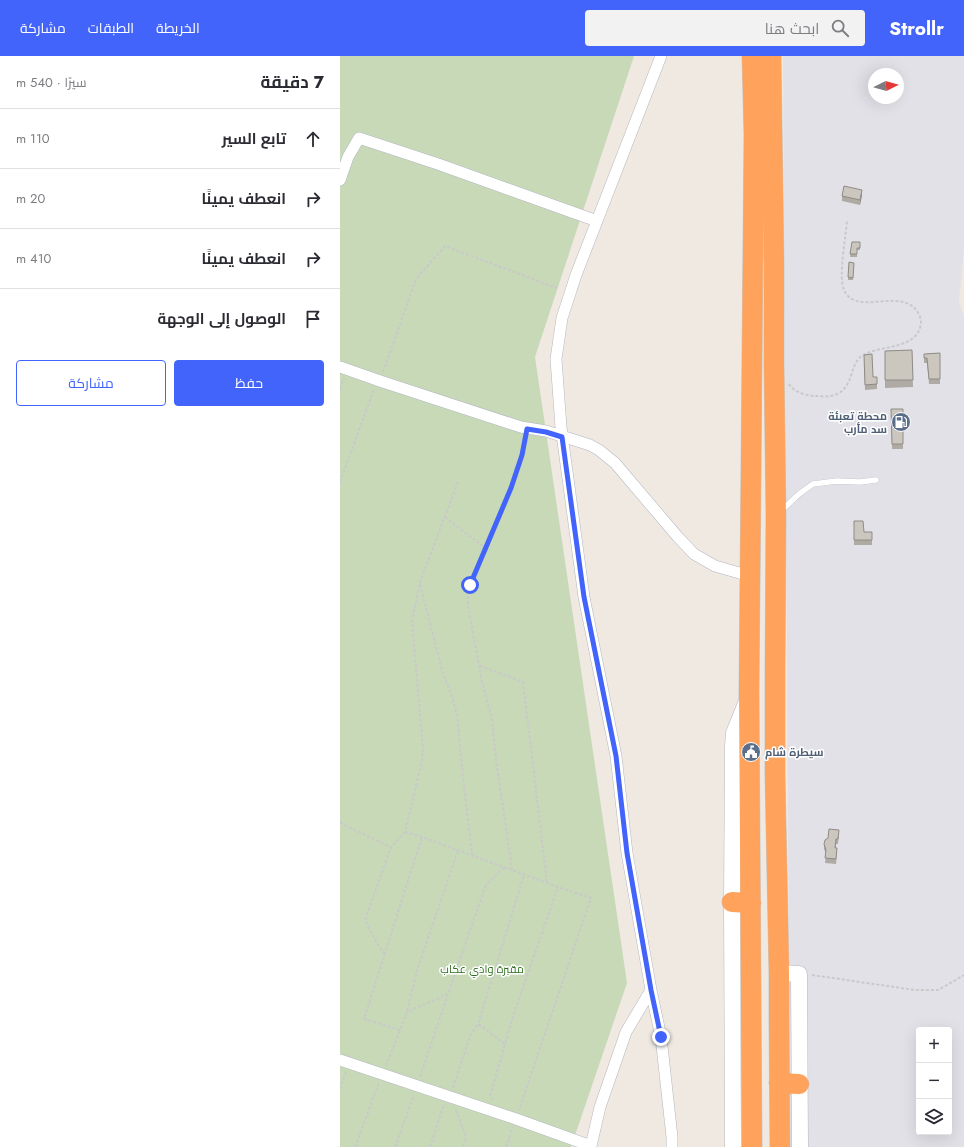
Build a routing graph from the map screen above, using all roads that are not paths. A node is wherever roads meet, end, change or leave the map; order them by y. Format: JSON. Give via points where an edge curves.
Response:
{"nodes":[{"id":1,"x":661,"y":56,"type":"edge"},
{"id":2,"x":752,"y":56,"type":"edge"},
{"id":3,"x":771,"y":56,"type":"edge"},
{"id":4,"x":340,"y":180,"type":"edge"},
{"id":5,"x":597,"y":221,"type":"junction"},
{"id":6,"x":340,"y":367,"type":"edge"},
{"id":7,"x":562,"y":437,"type":"junction"},
{"id":8,"x":876,"y":480,"type":"dead end"},
{"id":9,"x":776,"y":515,"type":"junction"},
{"id":10,"x":750,"y":576,"type":"junction"},
{"id":11,"x":741,"y":903,"type":"junction"},
{"id":12,"x":751,"y":973,"type":"junction"},
{"id":13,"x":779,"y":973,"type":"junction"},
{"id":14,"x":651,"y":990,"type":"junction"},
{"id":15,"x":345,"y":1062,"type":"edge"},
{"id":16,"x":779,"y":1083,"type":"junction"},
{"id":17,"x":799,"y":1084,"type":"junction"},
{"id":18,"x":590,"y":1146,"type":"edge"},
{"id":19,"x":672,"y":1147,"type":"edge"},
{"id":20,"x":733,"y":1147,"type":"edge"},
{"id":21,"x":752,"y":1147,"type":"edge"},
{"id":22,"x":780,"y":1147,"type":"edge"},
{"id":23,"x":800,"y":1147,"type":"edge"}],
"edges":[{"from":1,"to":5,"type":"street"},
{"from":2,"to":10,"type":"highway","via":[[754,143]]},
{"from":3,"to":9,"type":"highway"},
{"from":4,"to":5,"type":"street","via":[[348,157],[359,138]]},
{"from":5,"to":7,"type":"street","via":[[562,318],[556,360]]},
{"from":6,"to":7,"type":"street","via":[[527,429]]},
{"from":7,"to":10,"type":"street","via":[[590,445],[615,463],[694,554],[715,566]]},
{"from":7,"to":14,"type":"street","via":[[584,597],[616,756],[627,853]]},
{"from":8,"to":9,"type":"lane","via":[[813,484]]},
{"from":9,"to":13,"type":"highway","via":[[774,675]]},
{"from":10,"to":11,"type":"highway","via":[[749,692]]},
{"from":11,"to":12,"type":"highway"},
{"from":11,"to":20,"type":"main road"},
{"from":12,"to":13,"type":"highway"},
{"from":12,"to":21,"type":"highway"},
{"from":13,"to":16,"type":"highway"},
{"from":13,"to":17,"type":"main road","via":[[799,974]]},
{"from":14,"to":18,"type":"street","via":[[626,1032],[600,1107]]},
{"from":14,"to":19,"type":"street","via":[[661,1037]]},
{"from":15,"to":18,"type":"street"},
{"from":16,"to":17,"type":"highway"},
{"from":16,"to":22,"type":"highway"},
{"from":17,"to":23,"type":"main road"}]}
